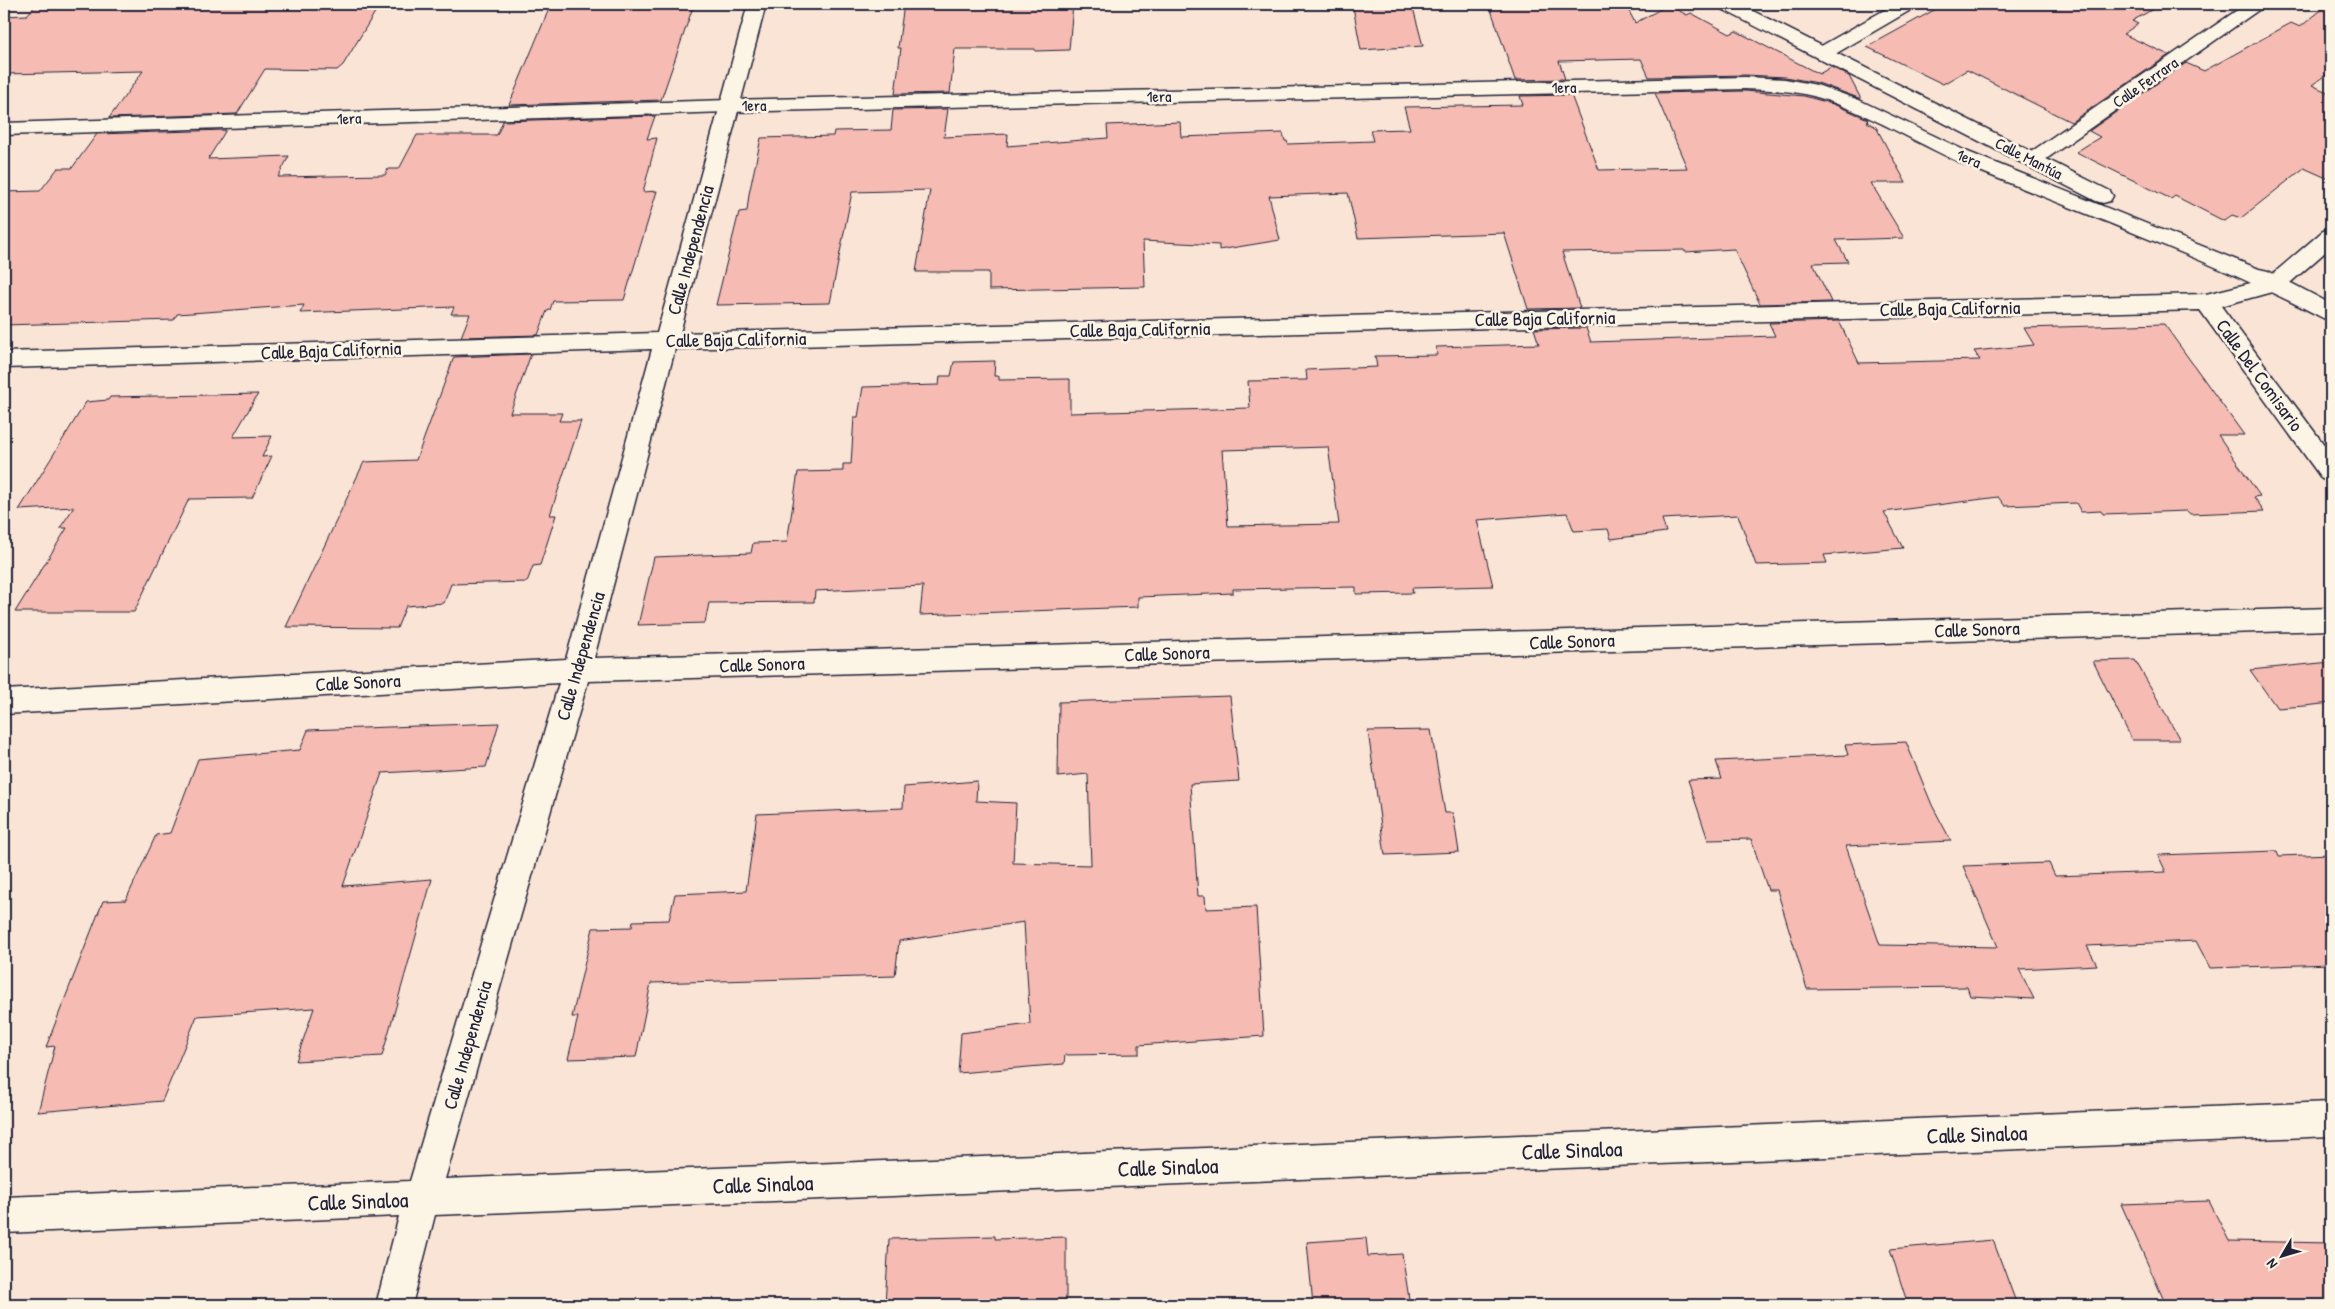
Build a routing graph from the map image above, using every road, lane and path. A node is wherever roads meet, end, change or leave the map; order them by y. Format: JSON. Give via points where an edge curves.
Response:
{"nodes":[{"id":1,"x":757,"y":4,"type":"edge"},
{"id":2,"x":1726,"y":4,"type":"edge"},
{"id":3,"x":1908,"y":4,"type":"edge"},
{"id":4,"x":2258,"y":4,"type":"edge"},
{"id":5,"x":1823,"y":53,"type":"junction"},
{"id":6,"x":728,"y":106,"type":"junction"},
{"id":7,"x":4,"y":129,"type":"edge"},
{"id":8,"x":2032,"y":160,"type":"junction"},
{"id":9,"x":2331,"y":236,"type":"edge"},
{"id":10,"x":2275,"y":284,"type":"junction"},
{"id":11,"x":2206,"y":302,"type":"junction"},
{"id":12,"x":2331,"y":313,"type":"edge"},
{"id":13,"x":666,"y":341,"type":"junction"},
{"id":14,"x":4,"y":360,"type":"edge"},
{"id":15,"x":2331,"y":472,"type":"edge"},
{"id":16,"x":2331,"y":619,"type":"edge"},
{"id":17,"x":577,"y":670,"type":"junction"},
{"id":18,"x":4,"y":702,"type":"edge"},
{"id":19,"x":2331,"y":1119,"type":"edge"},
{"id":20,"x":422,"y":1198,"type":"junction"},
{"id":21,"x":4,"y":1215,"type":"edge"},
{"id":22,"x":394,"y":1305,"type":"edge"}],
"edges":[{"from":1,"to":6,"type":"street","name":"Calle Independencia"},
{"from":2,"to":5,"type":"street","name":"Calle Mantúa"},
{"from":3,"to":5,"type":"street"},
{"from":4,"to":8,"type":"street","name":"Calle Ferrara"},
{"from":5,"to":8,"type":"street","name":"Calle Mantúa"},
{"from":6,"to":7,"type":"street","name":"1era"},
{"from":6,"to":10,"type":"street","name":"1era","via":[[1785,85],[1818,91],[1852,104],[1961,156]]},
{"from":6,"to":13,"type":"street","name":"Calle Independencia"},
{"from":8,"to":10,"type":"street","name":"Calle Mantúa"},
{"from":9,"to":10,"type":"street"},
{"from":10,"to":11,"type":"street","name":"Calle Baja California"},
{"from":10,"to":12,"type":"street","name":"Calle Mantúa"},
{"from":11,"to":13,"type":"street","name":"Calle Baja California"},
{"from":11,"to":15,"type":"street","name":"Calle Del Comisario"},
{"from":13,"to":14,"type":"street","name":"Calle Baja California"},
{"from":13,"to":17,"type":"street","name":"Calle Independencia"},
{"from":16,"to":17,"type":"street","name":"Calle Sonora"},
{"from":17,"to":18,"type":"street","name":"Calle Sonora"},
{"from":17,"to":20,"type":"street","name":"Calle Independencia"},
{"from":19,"to":20,"type":"street","name":"Calle Sinaloa"},
{"from":20,"to":21,"type":"street","name":"Calle Sinaloa"},
{"from":20,"to":22,"type":"street","name":"Calle Independencia"}]}
